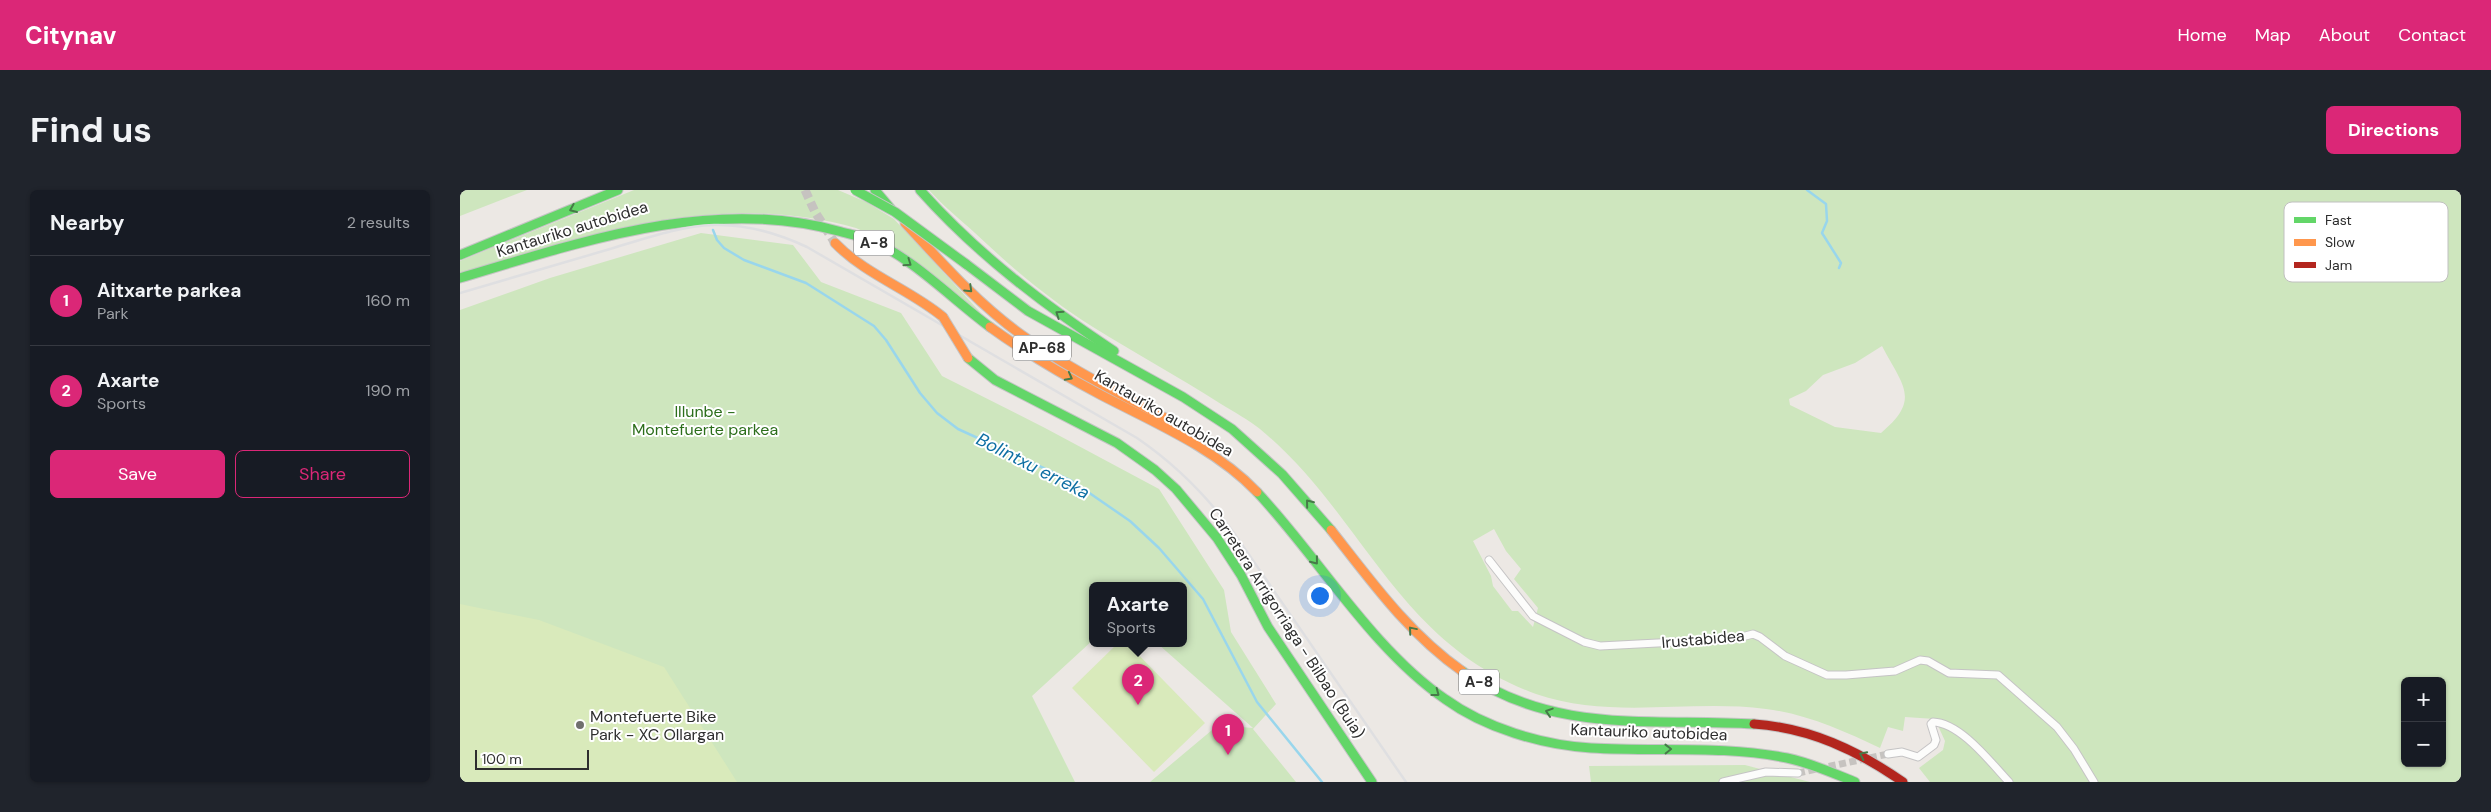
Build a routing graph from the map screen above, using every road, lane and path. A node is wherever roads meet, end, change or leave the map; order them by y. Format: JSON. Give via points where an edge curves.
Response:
{"nodes":[{"id":1,"x":618,"y":190,"type":"edge"},
{"id":2,"x":854,"y":190,"type":"edge"},
{"id":3,"x":875,"y":190,"type":"edge"},
{"id":4,"x":920,"y":190,"type":"edge"},
{"id":5,"x":735,"y":209,"type":"dead end"},
{"id":6,"x":710,"y":210,"type":"dead end"},
{"id":7,"x":835,"y":243,"type":"tunnel mouth"},
{"id":8,"x":460,"y":255,"type":"edge"},
{"id":9,"x":460,"y":278,"type":"edge"},
{"id":10,"x":1157,"y":382,"type":"junction"},
{"id":11,"x":1236,"y":472,"type":"junction"},
{"id":12,"x":1489,"y":560,"type":"dead end"},
{"id":13,"x":1888,"y":754,"type":"tunnel mouth"},
{"id":14,"x":1798,"y":773,"type":"tunnel mouth"},
{"id":15,"x":1372,"y":782,"type":"edge"},
{"id":16,"x":1724,"y":782,"type":"edge"},
{"id":17,"x":1855,"y":782,"type":"edge"},
{"id":18,"x":1903,"y":782,"type":"edge"},
{"id":19,"x":2010,"y":782,"type":"edge"},
{"id":20,"x":2094,"y":782,"type":"edge"}],
"edges":[{"from":1,"to":8,"type":"main road","name":"Kantauriko autobidea","one_way":true},
{"from":2,"to":10,"type":"main road","name":"Kantauriko autobidea","number":"A-8","bridge":true,"via":[[895,212],[1028,311]]},
{"from":3,"to":11,"type":"main road","number":"AP-68","one_way":true,"via":[[1002,320],[1096,381],[1180,426],[1211,448]]},
{"from":10,"to":4,"type":"main road","number":"AP-68","one_way":true,"via":[[1034,297],[974,245]]},
{"from":5,"to":11,"type":"main road","name":"Kantauriko autobidea","number":"A-8","one_way":true,"via":[[810,217],[871,241],[933,281],[1042,362],[1173,432]]},
{"from":6,"to":9,"type":"main road","name":"Kantauriko autobidea","via":[[634,224]]},
{"from":7,"to":15,"type":"main road","name":"Carretera Arrigorriaga - Bilbao (Buia)","bridge":true,"via":[[856,263],[926,303],[944,317],[968,358],[995,380],[1117,443],[1176,489],[1217,538],[1268,627]]},
{"from":18,"to":10,"type":"main road","name":"Kantauriko autobidea","number":"A-8","one_way":true,"via":[[1871,759],[1832,740],[1779,726],[1608,722],[1564,716],[1511,700],[1459,672],[1419,638],[1298,489],[1267,459],[1231,429]]},
{"from":11,"to":17,"type":"main road","name":"Kantauriko autobidea","number":"A-8","one_way":true,"via":[[1286,524],[1386,647],[1455,706],[1503,728],[1556,744],[1619,750],[1716,748],[1770,754],[1803,760]]},
{"from":12,"to":20,"type":"street","name":"Irustabidea","via":[[1533,616],[1584,642],[1600,646],[1734,639],[1753,634],[1785,656],[1827,675],[1895,671],[1920,660],[1928,660],[1950,673],[1998,675],[2057,727]]},
{"from":13,"to":19,"type":"street","via":[[1902,752],[1918,757],[1936,740],[1931,724],[1944,724],[1957,731]]},
{"from":14,"to":16,"type":"street","via":[[1766,772]]}]}
